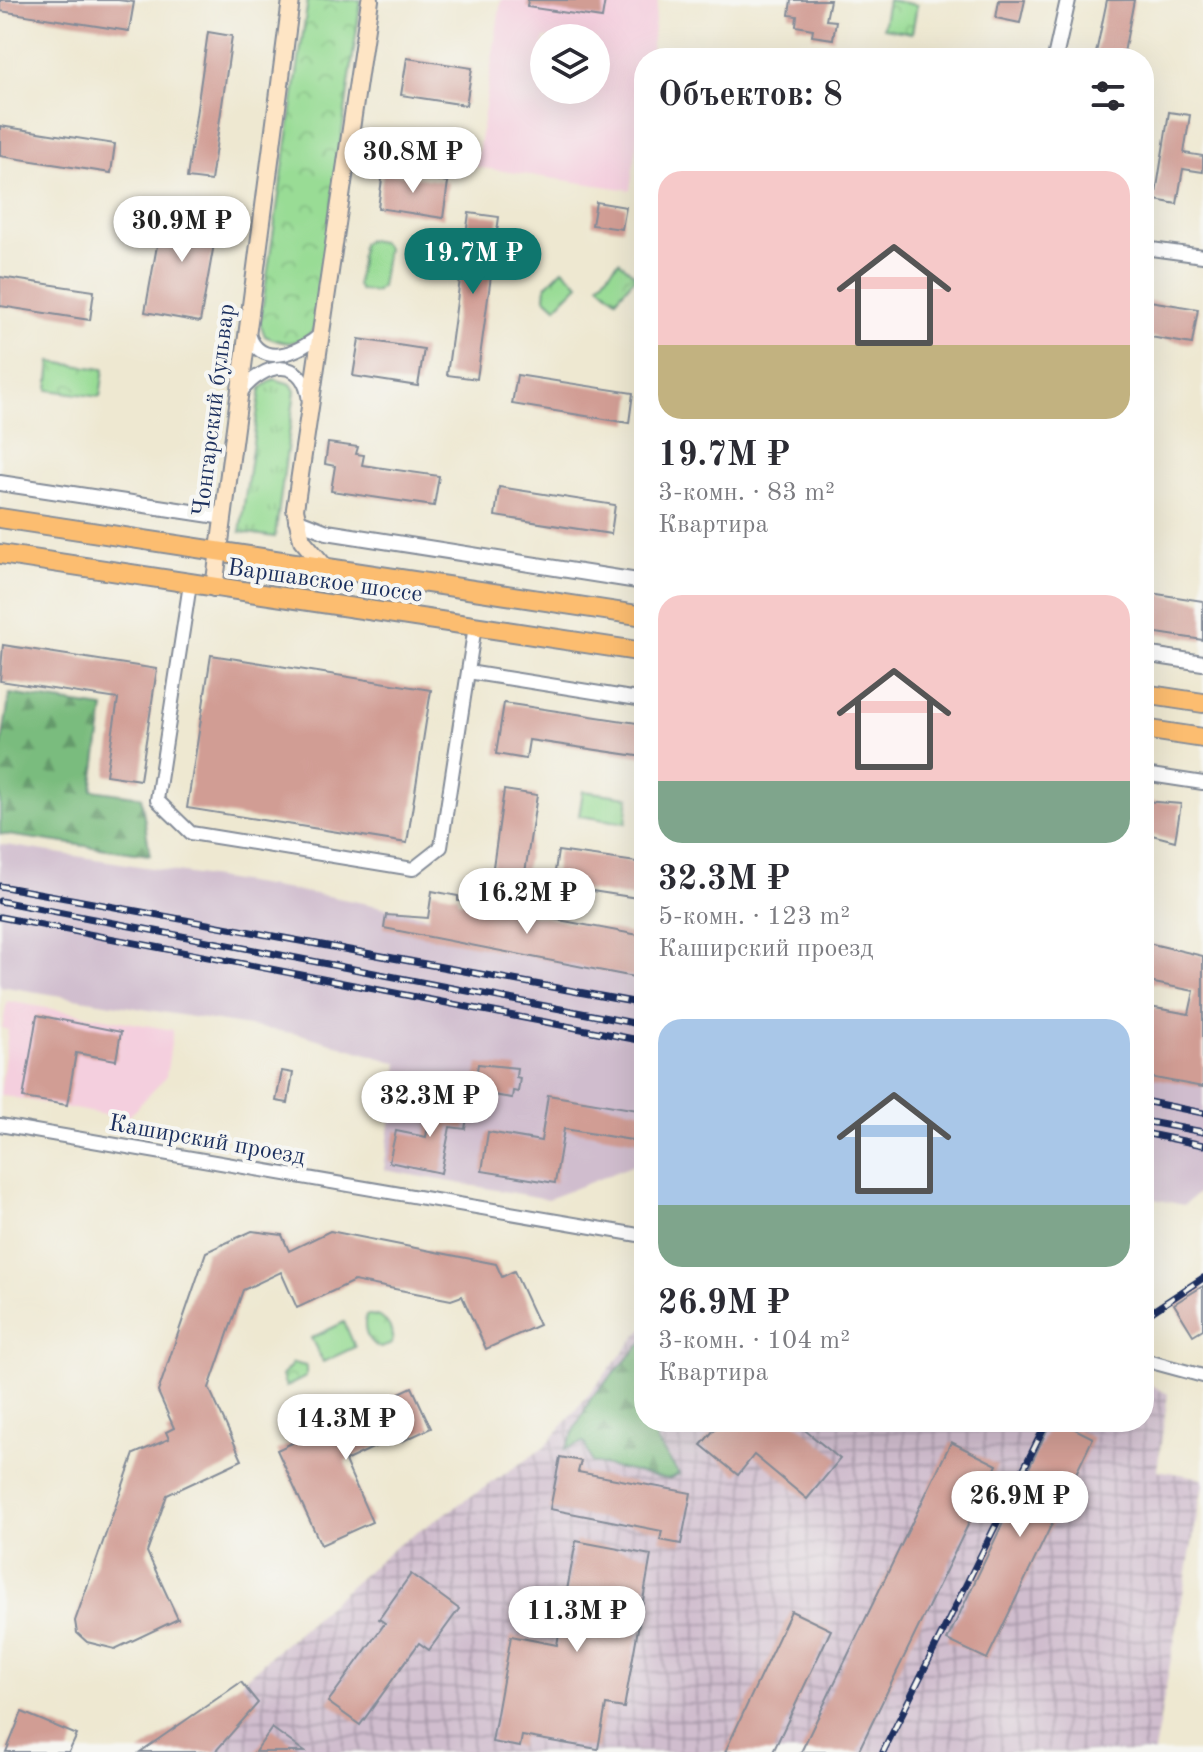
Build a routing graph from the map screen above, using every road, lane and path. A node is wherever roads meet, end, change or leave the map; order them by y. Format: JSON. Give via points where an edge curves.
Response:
{"nodes":[{"id":1,"x":291,"y":0,"type":"edge"},
{"id":2,"x":370,"y":0,"type":"edge"},
{"id":3,"x":1068,"y":0,"type":"edge"},
{"id":4,"x":1057,"y":48,"type":"edge"},
{"id":5,"x":1154,"y":249,"type":"edge"},
{"id":6,"x":1203,"y":256,"type":"edge"},
{"id":7,"x":247,"y":323,"type":"junction"},
{"id":8,"x":321,"y":334,"type":"junction"},
{"id":9,"x":237,"y":397,"type":"junction"},
{"id":10,"x":309,"y":405,"type":"junction"},
{"id":11,"x":0,"y":483,"type":"edge"},
{"id":12,"x":224,"y":517,"type":"junction"},
{"id":13,"x":0,"y":518,"type":"edge"},
{"id":14,"x":296,"y":520,"type":"junction"},
{"id":15,"x":219,"y":550,"type":"junction"},
{"id":16,"x":0,"y":554,"type":"edge"},
{"id":17,"x":325,"y":567,"type":"junction"},
{"id":18,"x":634,"y":580,"type":"edge"},
{"id":19,"x":190,"y":584,"type":"junction"},
{"id":20,"x":214,"y":588,"type":"junction"},
{"id":21,"x":634,"y":614,"type":"edge"},
{"id":22,"x":475,"y":626,"type":"junction"},
{"id":23,"x":634,"y":650,"type":"edge"},
{"id":24,"x":1154,"y":656,"type":"edge"},
{"id":25,"x":1203,"y":663,"type":"edge"},
{"id":26,"x":468,"y":672,"type":"junction"},
{"id":27,"x":1154,"y":696,"type":"edge"},
{"id":28,"x":634,"y":698,"type":"edge"},
{"id":29,"x":1203,"y":703,"type":"edge"},
{"id":30,"x":1154,"y":731,"type":"edge"},
{"id":31,"x":1203,"y":738,"type":"edge"},
{"id":32,"x":1154,"y":776,"type":"edge"},
{"id":33,"x":1203,"y":783,"type":"edge"},
{"id":34,"x":0,"y":1125,"type":"edge"},
{"id":35,"x":634,"y":1234,"type":"edge"},
{"id":36,"x":1154,"y":1363,"type":"edge"},
{"id":37,"x":1203,"y":1376,"type":"edge"}],
"edges":[{"from":1,"to":7,"type":"main road","name":"Чонгарский бульвар"},
{"from":2,"to":8,"type":"main road"},
{"from":3,"to":4,"type":"street"},
{"from":5,"to":6,"type":"street"},
{"from":7,"to":8,"type":"street","via":[[254,346],[269,355],[296,352]]},
{"from":7,"to":9,"type":"main road","name":"Чонгарский бульвар"},
{"from":8,"to":10,"type":"main road"},
{"from":9,"to":10,"type":"street","via":[[258,372],[272,367],[300,377]]},
{"from":9,"to":12,"type":"main road","name":"Чонгарский бульвар"},
{"from":10,"to":14,"type":"main road"},
{"from":11,"to":12,"type":"street"},
{"from":12,"to":15,"type":"main road","name":"Чонгарский бульвар"},
{"from":13,"to":15,"type":"main road","name":"Варшавское шоссе"},
{"from":14,"to":17,"type":"main road","via":[[306,548]]},
{"from":14,"to":18,"type":"street","via":[[327,532]]},
{"from":15,"to":17,"type":"main road","name":"Варшавское шоссе"},
{"from":15,"to":20,"type":"main road","name":"Чонгарский бульвар"},
{"from":16,"to":19,"type":"main road","name":"Варшавское шоссе"},
{"from":17,"to":21,"type":"main road","name":"Варшавское шоссе"},
{"from":19,"to":20,"type":"main road","name":"Варшавское шоссе"},
{"from":19,"to":26,"type":"street","via":[[157,800],[191,833],[413,869],[441,847]]},
{"from":20,"to":22,"type":"main road","name":"Варшавское шоссе"},
{"from":22,"to":23,"type":"main road","name":"Варшавское шоссе"},
{"from":22,"to":26,"type":"street"},
{"from":24,"to":25,"type":"street"},
{"from":26,"to":28,"type":"street"},
{"from":27,"to":29,"type":"main road"},
{"from":30,"to":31,"type":"main road"},
{"from":32,"to":33,"type":"street"},
{"from":34,"to":35,"type":"street","name":"Каширский проезд"},
{"from":36,"to":37,"type":"street"}]}
